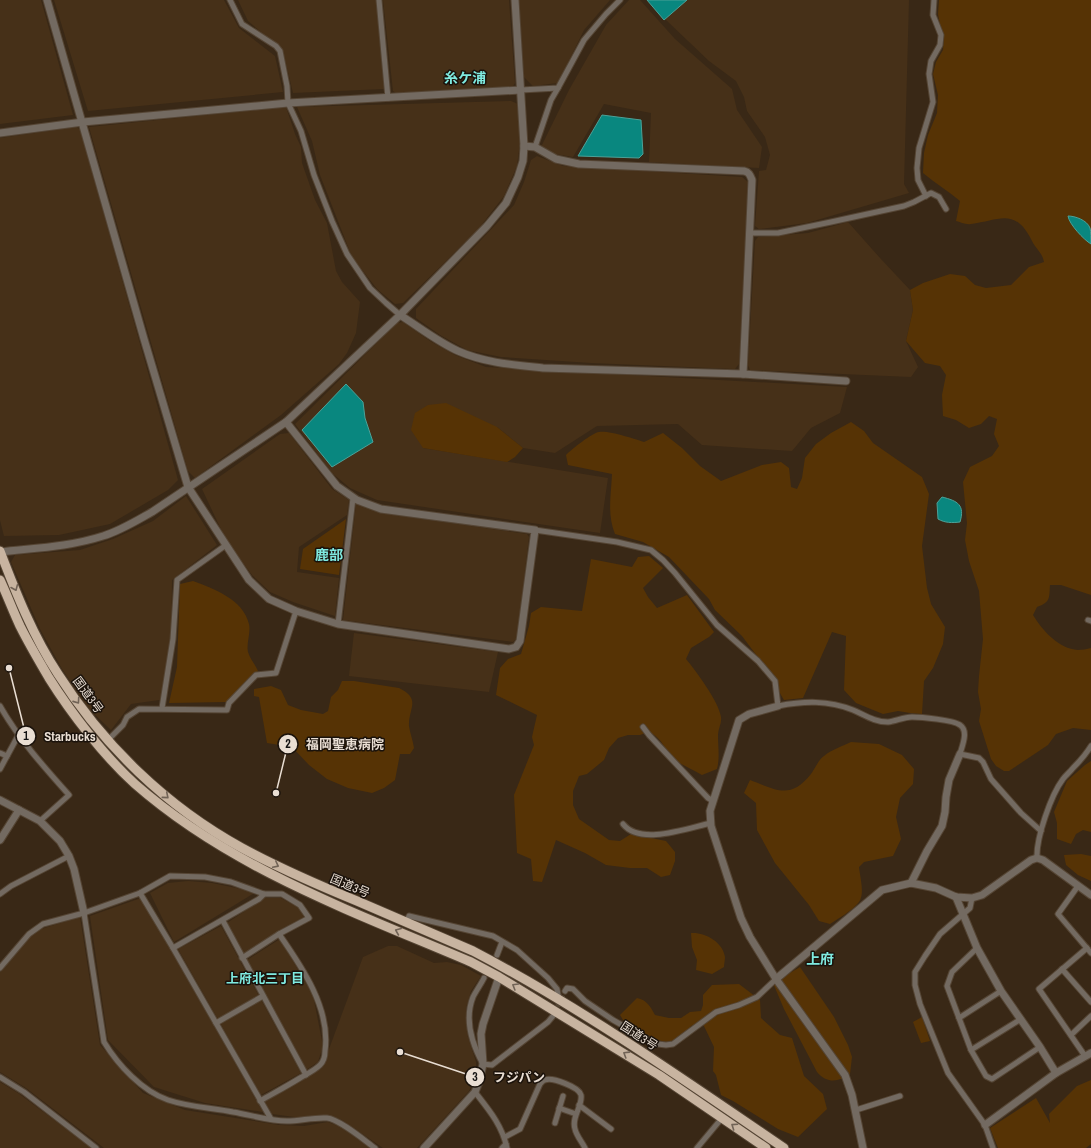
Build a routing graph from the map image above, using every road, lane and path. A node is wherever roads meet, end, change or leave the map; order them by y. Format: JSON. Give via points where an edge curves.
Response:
{"nodes":[{"id":1,"x":47,"y":0,"type":"edge"},
{"id":2,"x":230,"y":0,"type":"edge"},
{"id":3,"x":379,"y":0,"type":"edge"},
{"id":4,"x":515,"y":0,"type":"edge"},
{"id":5,"x":620,"y":0,"type":"edge"},
{"id":6,"x":934,"y":0,"type":"edge"},
{"id":7,"x":558,"y":88,"type":"junction"},
{"id":8,"x":521,"y":90,"type":"junction"},
{"id":9,"x":388,"y":98,"type":"junction"},
{"id":10,"x":288,"y":103,"type":"junction"},
{"id":11,"x":83,"y":122,"type":"junction"},
{"id":12,"x":0,"y":133,"type":"edge"},
{"id":13,"x":524,"y":146,"type":"junction"},
{"id":14,"x":535,"y":147,"type":"junction"},
{"id":15,"x":926,"y":196,"type":"junction"},
{"id":16,"x":946,"y":209,"type":"dead end"},
{"id":17,"x":750,"y":233,"type":"junction"},
{"id":18,"x":400,"y":315,"type":"junction"},
{"id":19,"x":743,"y":374,"type":"junction"},
{"id":20,"x":846,"y":381,"type":"dead end"},
{"id":21,"x":286,"y":422,"type":"junction"},
{"id":22,"x":188,"y":487,"type":"junction"},
{"id":23,"x":353,"y":498,"type":"junction"},
{"id":24,"x":535,"y":530,"type":"junction"},
{"id":25,"x":226,"y":545,"type":"junction"},
{"id":26,"x":0,"y":551,"type":"edge"},
{"id":27,"x":0,"y":580,"type":"edge"},
{"id":28,"x":296,"y":611,"type":"junction"},
{"id":29,"x":338,"y":624,"type":"junction"},
{"id":30,"x":0,"y":706,"type":"edge"},
{"id":31,"x":778,"y":706,"type":"junction"},
{"id":32,"x":162,"y":708,"type":"junction"},
{"id":33,"x":2,"y":711,"type":"edge"},
{"id":34,"x":643,"y":727,"type":"dead end"},
{"id":35,"x":19,"y":734,"type":"junction"},
{"id":36,"x":108,"y":740,"type":"junction"},
{"id":37,"x":1091,"y":746,"type":"edge"},
{"id":38,"x":0,"y":753,"type":"edge"},
{"id":39,"x":960,"y":754,"type":"junction"},
{"id":40,"x":6,"y":756,"type":"junction"},
{"id":41,"x":0,"y":769,"type":"edge"},
{"id":42,"x":0,"y":800,"type":"edge"},
{"id":43,"x":713,"y":801,"type":"junction"},
{"id":44,"x":19,"y":810,"type":"junction"},
{"id":45,"x":40,"y":821,"type":"junction"},
{"id":46,"x":711,"y":823,"type":"junction"},
{"id":47,"x":623,"y":824,"type":"dead end"},
{"id":48,"x":1041,"y":831,"type":"junction"},
{"id":49,"x":0,"y":840,"type":"edge"},
{"id":50,"x":69,"y":856,"type":"junction"},
{"id":51,"x":1037,"y":858,"type":"junction"},
{"id":52,"x":912,"y":883,"type":"junction"},
{"id":53,"x":1078,"y":886,"type":"junction"},
{"id":54,"x":140,"y":893,"type":"junction"},
{"id":55,"x":0,"y":894,"type":"edge"},
{"id":56,"x":264,"y":894,"type":"junction"},
{"id":57,"x":1091,"y":895,"type":"edge"},
{"id":58,"x":956,"y":897,"type":"junction"},
{"id":59,"x":972,"y":898,"type":"junction"},
{"id":60,"x":84,"y":913,"type":"junction"},
{"id":61,"x":964,"y":913,"type":"junction"},
{"id":62,"x":223,"y":920,"type":"junction"},
{"id":63,"x":406,"y":922,"type":"junction"},
{"id":64,"x":280,"y":934,"type":"junction"},
{"id":65,"x":502,"y":942,"type":"junction"},
{"id":66,"x":173,"y":948,"type":"junction"},
{"id":67,"x":977,"y":948,"type":"junction"},
{"id":68,"x":1087,"y":948,"type":"junction"},
{"id":69,"x":1091,"y":953,"type":"edge"},
{"id":70,"x":497,"y":955,"type":"dead end"},
{"id":71,"x":242,"y":958,"type":"junction"},
{"id":72,"x":0,"y":968,"type":"edge"},
{"id":73,"x":1062,"y":969,"type":"junction"},
{"id":74,"x":499,"y":977,"type":"junction"},
{"id":75,"x":484,"y":978,"type":"dead end"},
{"id":76,"x":776,"y":979,"type":"junction"},
{"id":77,"x":565,"y":991,"type":"dead end"},
{"id":78,"x":1001,"y":991,"type":"junction"},
{"id":79,"x":263,"y":996,"type":"junction"},
{"id":80,"x":560,"y":1000,"type":"junction"},
{"id":81,"x":1091,"y":1002,"type":"edge"},
{"id":82,"x":553,"y":1016,"type":"tunnel mouth"},
{"id":83,"x":1091,"y":1016,"type":"edge"},
{"id":84,"x":959,"y":1018,"type":"junction"},
{"id":85,"x":1021,"y":1019,"type":"junction"},
{"id":86,"x":216,"y":1023,"type":"junction"},
{"id":87,"x":1071,"y":1035,"type":"junction"},
{"id":88,"x":1040,"y":1047,"type":"junction"},
{"id":89,"x":971,"y":1050,"type":"junction"},
{"id":90,"x":1088,"y":1054,"type":"edge"},
{"id":91,"x":484,"y":1064,"type":"junction"},
{"id":92,"x":1056,"y":1073,"type":"junction"},
{"id":93,"x":306,"y":1075,"type":"junction"},
{"id":94,"x":0,"y":1077,"type":"edge"},
{"id":95,"x":476,"y":1092,"type":"junction"},
{"id":96,"x":563,"y":1096,"type":"dead end"},
{"id":97,"x":900,"y":1096,"type":"dead end"},
{"id":98,"x":260,"y":1101,"type":"junction"},
{"id":99,"x":580,"y":1105,"type":"junction"},
{"id":100,"x":560,"y":1108,"type":"junction"},
{"id":101,"x":856,"y":1110,"type":"junction"},
{"id":102,"x":576,"y":1114,"type":"junction"},
{"id":103,"x":722,"y":1118,"type":"junction"},
{"id":104,"x":271,"y":1119,"type":"junction"},
{"id":105,"x":555,"y":1123,"type":"dead end"},
{"id":106,"x":985,"y":1125,"type":"junction"},
{"id":107,"x":611,"y":1129,"type":"dead end"},
{"id":108,"x":505,"y":1137,"type":"junction"},
{"id":109,"x":507,"y":1146,"type":"edge"},
{"id":110,"x":96,"y":1148,"type":"edge"},
{"id":111,"x":375,"y":1148,"type":"edge"},
{"id":112,"x":424,"y":1148,"type":"edge"},
{"id":113,"x":502,"y":1148,"type":"edge"},
{"id":114,"x":585,"y":1148,"type":"edge"},
{"id":115,"x":697,"y":1148,"type":"edge"},
{"id":116,"x":766,"y":1148,"type":"edge"},
{"id":117,"x":784,"y":1148,"type":"edge"},
{"id":118,"x":863,"y":1148,"type":"edge"},
{"id":119,"x":993,"y":1148,"type":"edge"}],
"edges":[{"from":1,"to":11,"type":"street"},
{"from":2,"to":10,"type":"street","via":[[242,24],[280,51]]},
{"from":3,"to":9,"type":"street"},
{"from":4,"to":8,"type":"street"},
{"from":5,"to":7,"type":"street","via":[[584,40]]},
{"from":6,"to":15,"type":"street","via":[[933,15],[941,35],[940,45],[931,61],[929,74],[933,102],[919,148],[917,168],[918,180]]},
{"from":7,"to":8,"type":"street"},
{"from":7,"to":14,"type":"street","via":[[551,100]]},
{"from":8,"to":9,"type":"street"},
{"from":8,"to":13,"type":"street"},
{"from":9,"to":10,"type":"street"},
{"from":10,"to":11,"type":"street"},
{"from":10,"to":18,"type":"street","via":[[347,254],[370,288]]},
{"from":11,"to":12,"type":"street"},
{"from":11,"to":22,"type":"street"},
{"from":13,"to":14,"type":"street"},
{"from":13,"to":18,"type":"street","via":[[518,177],[506,203],[487,226]]},
{"from":14,"to":17,"type":"street","via":[[556,159],[579,164],[747,172],[752,180]]},
{"from":15,"to":16,"type":"street","via":[[931,193],[939,197]]},
{"from":15,"to":17,"type":"street","via":[[904,206],[831,222],[778,232]]},
{"from":17,"to":19,"type":"street"},
{"from":18,"to":19,"type":"street","via":[[458,351],[488,361],[544,368]]},
{"from":18,"to":21,"type":"street"},
{"from":19,"to":20,"type":"street"},
{"from":21,"to":22,"type":"street"},
{"from":21,"to":23,"type":"street","via":[[336,486]]},
{"from":22,"to":25,"type":"street"},
{"from":22,"to":26,"type":"street","via":[[132,524],[103,536],[66,545]]},
{"from":23,"to":24,"type":"street","via":[[381,510]]},
{"from":23,"to":29,"type":"street"},
{"from":24,"to":29,"type":"street","via":[[520,641],[516,648]]},
{"from":24,"to":31,"type":"street","via":[[617,542],[650,550],[675,573],[717,625],[758,661],[775,681]]},
{"from":25,"to":28,"type":"street","via":[[249,580],[264,595]]},
{"from":25,"to":32,"type":"street","via":[[177,580],[173,639]]},
{"from":26,"to":36,"type":"highway","name":"国道3号","one_way":true,"via":[[30,622],[54,667],[85,713]]},
{"from":74,"to":27,"type":"highway","name":"国道3号","one_way":true,"via":[[471,962],[278,878],[193,829],[164,807],[134,783],[80,722],[34,653]]},
{"from":28,"to":29,"type":"street"},
{"from":28,"to":32,"type":"street","via":[[276,674],[256,675],[230,703],[227,710]]},
{"from":30,"to":33,"type":"street"},
{"from":31,"to":39,"type":"street","via":[[800,702],[834,703],[873,720],[888,722],[911,716],[947,721],[960,725],[964,730]]},
{"from":31,"to":43,"type":"street","via":[[749,714],[739,720]]},
{"from":32,"to":36,"type":"street","via":[[139,709],[127,717],[123,725]]},
{"from":33,"to":35,"type":"street"},
{"from":34,"to":43,"type":"street"},
{"from":35,"to":40,"type":"street"},
{"from":35,"to":45,"type":"street","via":[[69,795]]},
{"from":36,"to":63,"type":"highway","name":"国道3号","one_way":true,"via":[[173,802],[242,848],[309,881]]},
{"from":37,"to":48,"type":"street","via":[[1063,779],[1052,799]]},
{"from":38,"to":40,"type":"street"},
{"from":39,"to":48,"type":"street","via":[[979,758],[991,779]]},
{"from":39,"to":52,"type":"street","via":[[949,780],[942,826]]},
{"from":40,"to":41,"type":"street"},
{"from":42,"to":44,"type":"street"},
{"from":43,"to":46,"type":"street","via":[[710,811]]},
{"from":44,"to":45,"type":"street"},
{"from":44,"to":49,"type":"street"},
{"from":45,"to":50,"type":"street","via":[[60,841]]},
{"from":46,"to":47,"type":"street","via":[[667,834],[641,834],[627,829]]},
{"from":46,"to":76,"type":"street","via":[[741,918]]},
{"from":48,"to":51,"type":"street"},
{"from":50,"to":55,"type":"street"},
{"from":50,"to":60,"type":"street"},
{"from":51,"to":53,"type":"street"},
{"from":51,"to":59,"type":"street","via":[[982,895]]},
{"from":52,"to":58,"type":"street","via":[[936,888]]},
{"from":52,"to":76,"type":"street","via":[[882,890]]},
{"from":53,"to":57,"type":"street"},
{"from":53,"to":68,"type":"street","via":[[1058,914]]},
{"from":54,"to":56,"type":"street","via":[[170,876],[179,876],[224,881]]},
{"from":54,"to":60,"type":"street"},
{"from":54,"to":66,"type":"street"},
{"from":56,"to":62,"type":"street"},
{"from":56,"to":64,"type":"street","via":[[282,894],[300,905],[309,918]]},
{"from":58,"to":59,"type":"street"},
{"from":58,"to":61,"type":"street"},
{"from":59,"to":61,"type":"street","via":[[970,908]]},
{"from":60,"to":72,"type":"street","via":[[43,924],[29,934]]},
{"from":60,"to":104,"type":"street","via":[[104,1042],[132,1077],[148,1090],[168,1100]]},
{"from":61,"to":67,"type":"street"},
{"from":61,"to":106,"type":"street","via":[[940,934],[925,956],[916,972],[915,985],[948,1073]]},
{"from":62,"to":66,"type":"street"},
{"from":62,"to":71,"type":"street"},
{"from":63,"to":65,"type":"street","via":[[409,916],[493,936]]},
{"from":63,"to":80,"type":"highway","name":"国道3号","via":[[473,951]]},
{"from":64,"to":71,"type":"street"},
{"from":64,"to":93,"type":"street","via":[[314,990],[326,1031],[326,1049],[321,1064]]},
{"from":65,"to":70,"type":"street"},
{"from":65,"to":80,"type":"street","via":[[517,950],[548,978],[557,988]]},
{"from":66,"to":86,"type":"street"},
{"from":67,"to":78,"type":"street"},
{"from":67,"to":84,"type":"street","via":[[952,972],[947,986]]},
{"from":68,"to":69,"type":"street"},
{"from":68,"to":73,"type":"street"},
{"from":71,"to":79,"type":"street"},
{"from":73,"to":81,"type":"street"},
{"from":73,"to":87,"type":"street","via":[[1039,989]]},
{"from":74,"to":91,"type":"street","via":[[481,1034]]},
{"from":103,"to":74,"type":"highway","name":"国道3号","one_way":true,"via":[[652,1071]]},
{"from":75,"to":91,"type":"street","via":[[474,997],[469,1027]]},
{"from":76,"to":77,"type":"street","via":[[757,997],[716,1012],[673,1044],[666,1045],[648,1040],[613,1020],[585,1001],[574,988],[567,988]]},
{"from":76,"to":101,"type":"street","via":[[845,1076]]},
{"from":78,"to":84,"type":"street"},
{"from":78,"to":85,"type":"street"},
{"from":79,"to":86,"type":"street"},
{"from":79,"to":93,"type":"street"},
{"from":80,"to":117,"type":"highway","name":"国道3号"},
{"from":82,"to":91,"type":"street","via":[[492,1065]]},
{"from":83,"to":87,"type":"street"},
{"from":84,"to":89,"type":"street"},
{"from":85,"to":88,"type":"street"},
{"from":85,"to":89,"type":"street"},
{"from":86,"to":98,"type":"street"},
{"from":87,"to":90,"type":"street"},
{"from":88,"to":89,"type":"street","via":[[992,1079],[986,1076]]},
{"from":88,"to":92,"type":"street"},
{"from":90,"to":92,"type":"street"},
{"from":91,"to":95,"type":"street"},
{"from":92,"to":106,"type":"street"},
{"from":93,"to":98,"type":"street"},
{"from":94,"to":110,"type":"street","via":[[24,1092]]},
{"from":95,"to":108,"type":"street"},
{"from":95,"to":112,"type":"street"},
{"from":96,"to":100,"type":"street"},
{"from":97,"to":101,"type":"street"},
{"from":98,"to":104,"type":"street"},
{"from":99,"to":102,"type":"street"},
{"from":99,"to":107,"type":"street"},
{"from":99,"to":108,"type":"street","via":[[582,1096],[579,1091],[554,1079],[545,1080],[540,1084],[520,1128]]},
{"from":100,"to":102,"type":"street"},
{"from":100,"to":105,"type":"street"},
{"from":101,"to":118,"type":"street"},
{"from":102,"to":114,"type":"street","via":[[575,1129]]},
{"from":103,"to":115,"type":"street"},
{"from":116,"to":103,"type":"highway","name":"国道3号","one_way":true},
{"from":104,"to":111,"type":"street","via":[[287,1121],[327,1118],[339,1122]]},
{"from":106,"to":119,"type":"street"},
{"from":108,"to":109,"type":"street"},
{"from":109,"to":113,"type":"street"}]}
